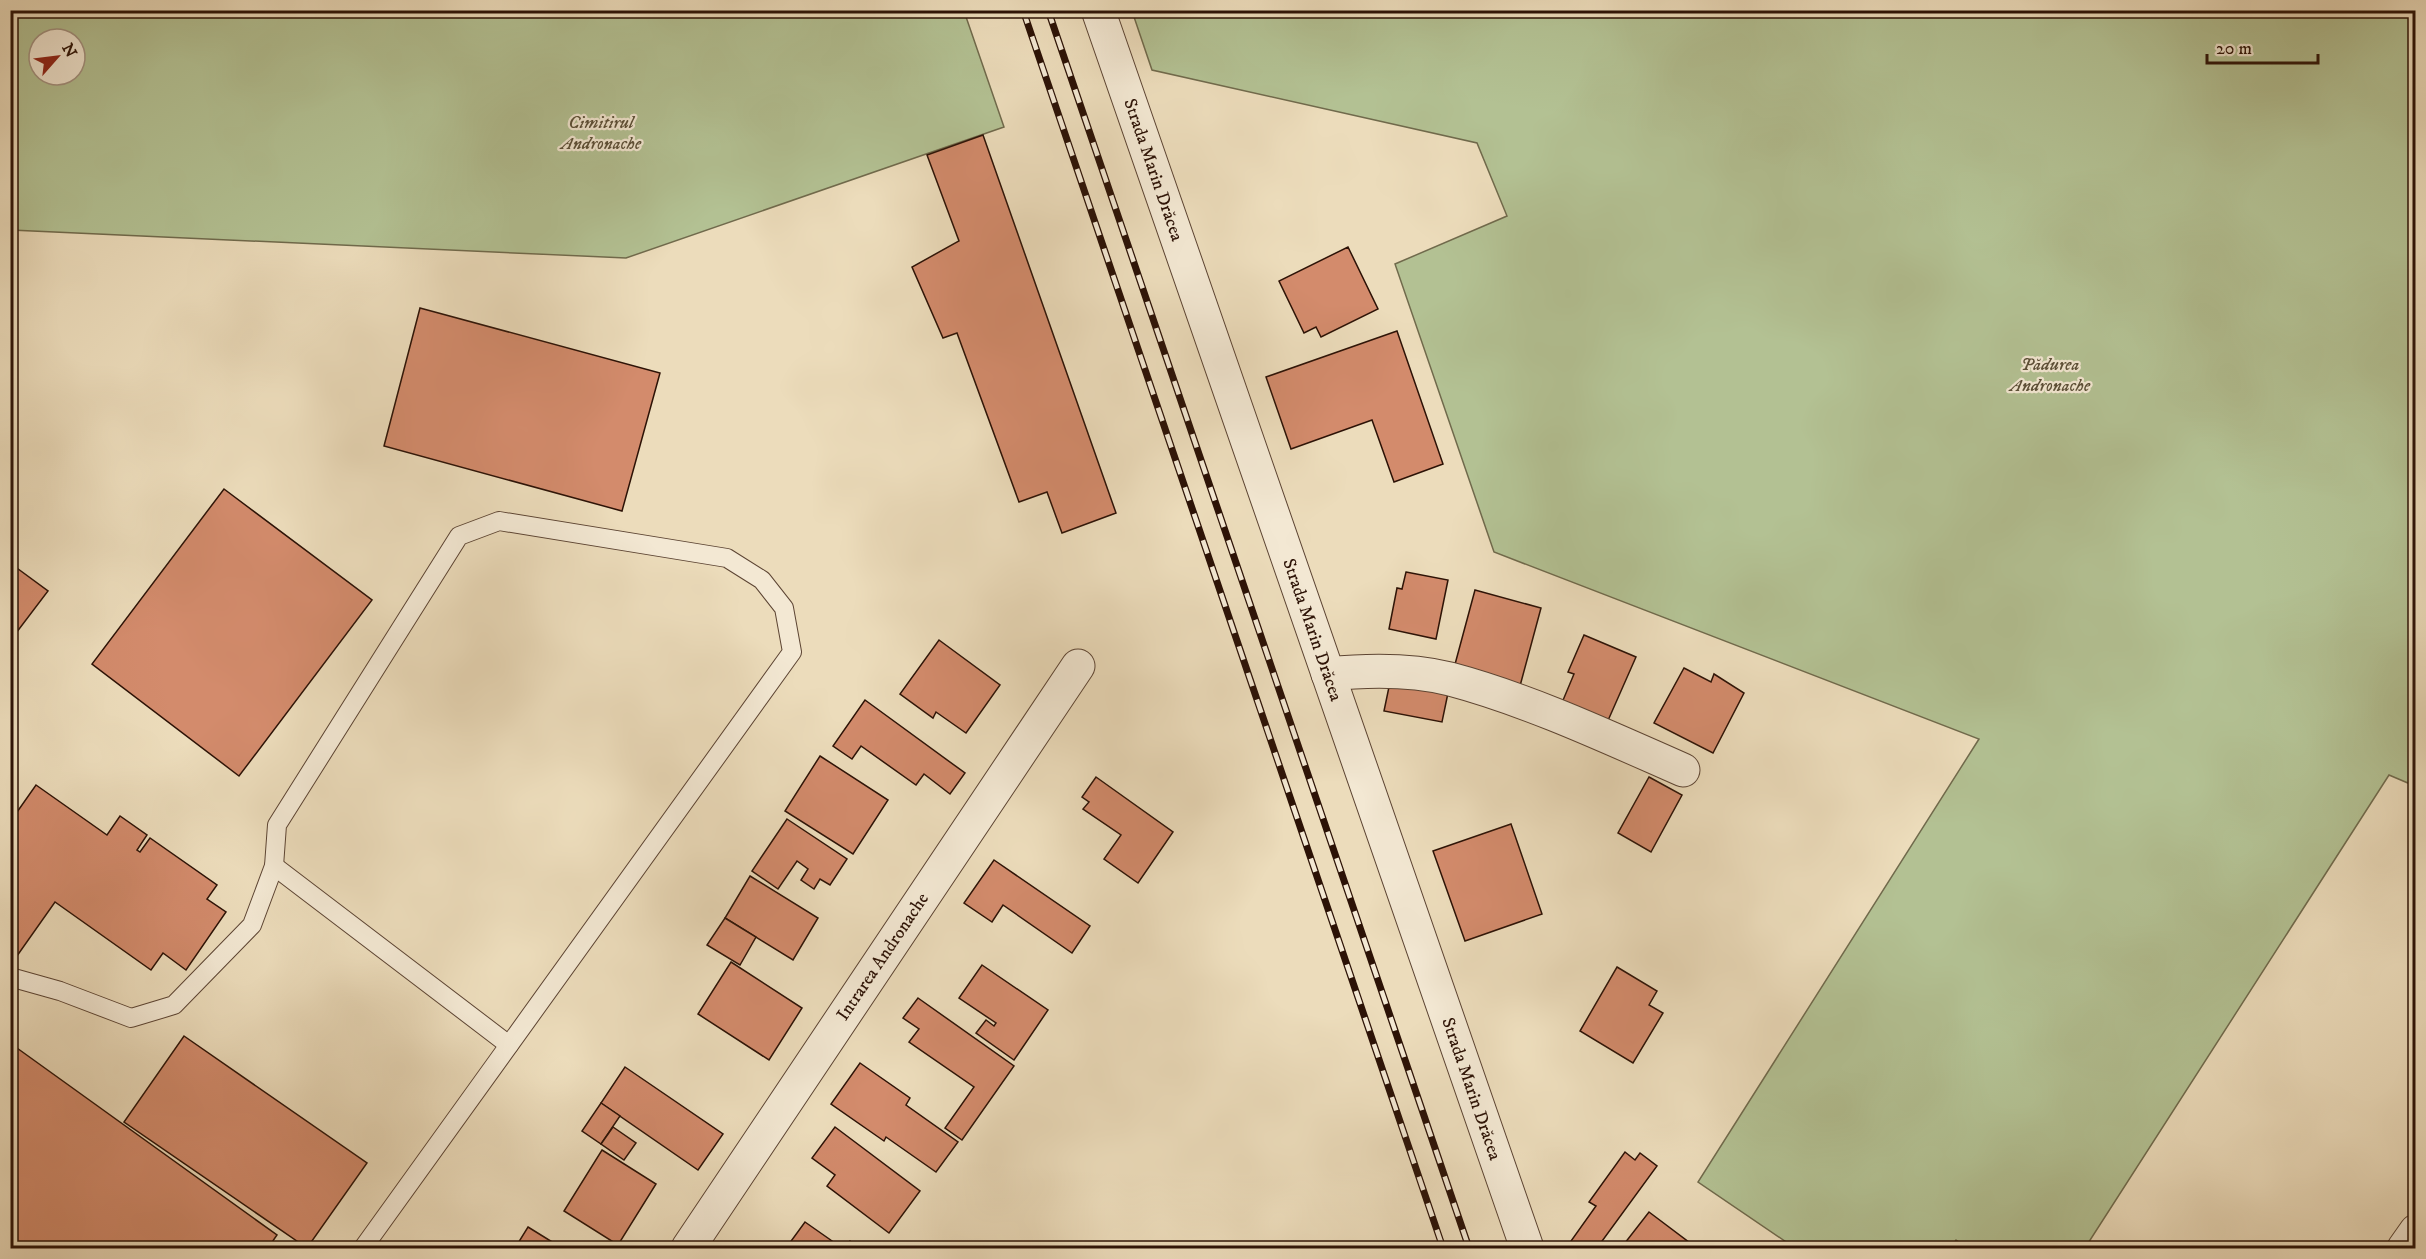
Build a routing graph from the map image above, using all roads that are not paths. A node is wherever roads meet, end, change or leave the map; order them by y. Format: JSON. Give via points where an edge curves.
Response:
{"nodes":[{"id":1,"x":1098,"y":10,"type":"edge"},
{"id":2,"x":1078,"y":666,"type":"dead end"},
{"id":3,"x":1328,"y":674,"type":"junction"},
{"id":4,"x":1683,"y":770,"type":"dead end"},
{"id":5,"x":274,"y":867,"type":"junction"},
{"id":6,"x":10,"y":977,"type":"edge"},
{"id":7,"x":509,"y":1045,"type":"junction"},
{"id":8,"x":2415,"y":1231,"type":"edge"},
{"id":9,"x":363,"y":1248,"type":"edge"},
{"id":10,"x":688,"y":1248,"type":"edge"},
{"id":11,"x":1527,"y":1248,"type":"edge"},
{"id":12,"x":2404,"y":1248,"type":"edge"}],
"edges":[{"from":1,"to":3,"type":"street","name":"Strada Marin Drăcea"},
{"from":2,"to":10,"type":"street","name":"Intrarea Andronache"},
{"from":3,"to":4,"type":"street","via":[[1370,670],[1449,679],[1552,715]]},
{"from":3,"to":11,"type":"street","name":"Strada Marin Drăcea"},
{"from":5,"to":6,"type":"lane","via":[[252,926],[174,1005],[130,1018]]},
{"from":5,"to":7,"type":"lane"},
{"from":5,"to":7,"type":"lane","via":[[278,825],[459,536],[499,521],[727,558],[762,580],[784,608],[792,652]]},
{"from":7,"to":9,"type":"lane"},
{"from":8,"to":12,"type":"street"}]}
